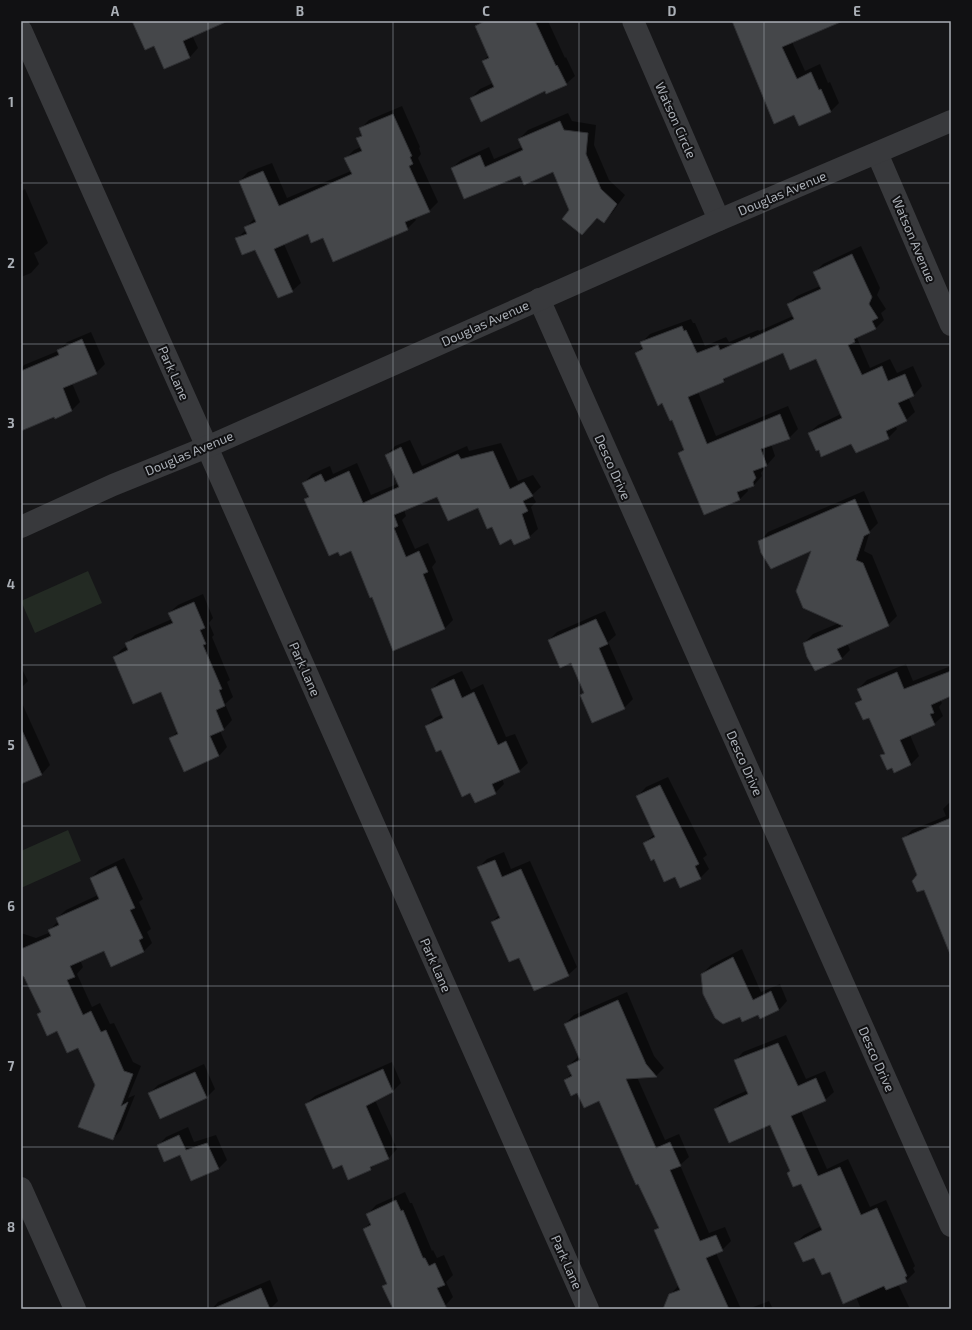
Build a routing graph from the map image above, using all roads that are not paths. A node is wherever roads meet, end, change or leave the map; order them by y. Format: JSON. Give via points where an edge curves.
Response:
{"nodes":[{"id":1,"x":633,"y":21,"type":"edge"},
{"id":2,"x":21,"y":30,"type":"edge"},
{"id":3,"x":951,"y":121,"type":"edge"},
{"id":4,"x":877,"y":153,"type":"junction"},
{"id":5,"x":719,"y":220,"type":"junction"},
{"id":6,"x":539,"y":299,"type":"junction"},
{"id":7,"x":951,"y":326,"type":"edge"},
{"id":8,"x":207,"y":447,"type":"junction"},
{"id":9,"x":21,"y":527,"type":"edge"},
{"id":10,"x":21,"y":1188,"type":"edge"},
{"id":11,"x":951,"y":1226,"type":"edge"},
{"id":12,"x":75,"y":1309,"type":"edge"},
{"id":13,"x":588,"y":1309,"type":"edge"}],
"edges":[{"from":1,"to":5,"type":"street","name":"Watson Circle"},
{"from":2,"to":8,"type":"street","name":"Park Lane"},
{"from":3,"to":4,"type":"street","name":"Douglas Avenue"},
{"from":4,"to":5,"type":"street","name":"Douglas Avenue"},
{"from":4,"to":7,"type":"street","name":"Watson Avenue"},
{"from":5,"to":6,"type":"street","name":"Douglas Avenue"},
{"from":6,"to":8,"type":"street","name":"Douglas Avenue"},
{"from":6,"to":11,"type":"street","name":"Desco Drive"},
{"from":8,"to":9,"type":"street","name":"Douglas Avenue","via":[[113,485]]},
{"from":8,"to":13,"type":"street","name":"Park Lane"},
{"from":10,"to":12,"type":"street"}]}
